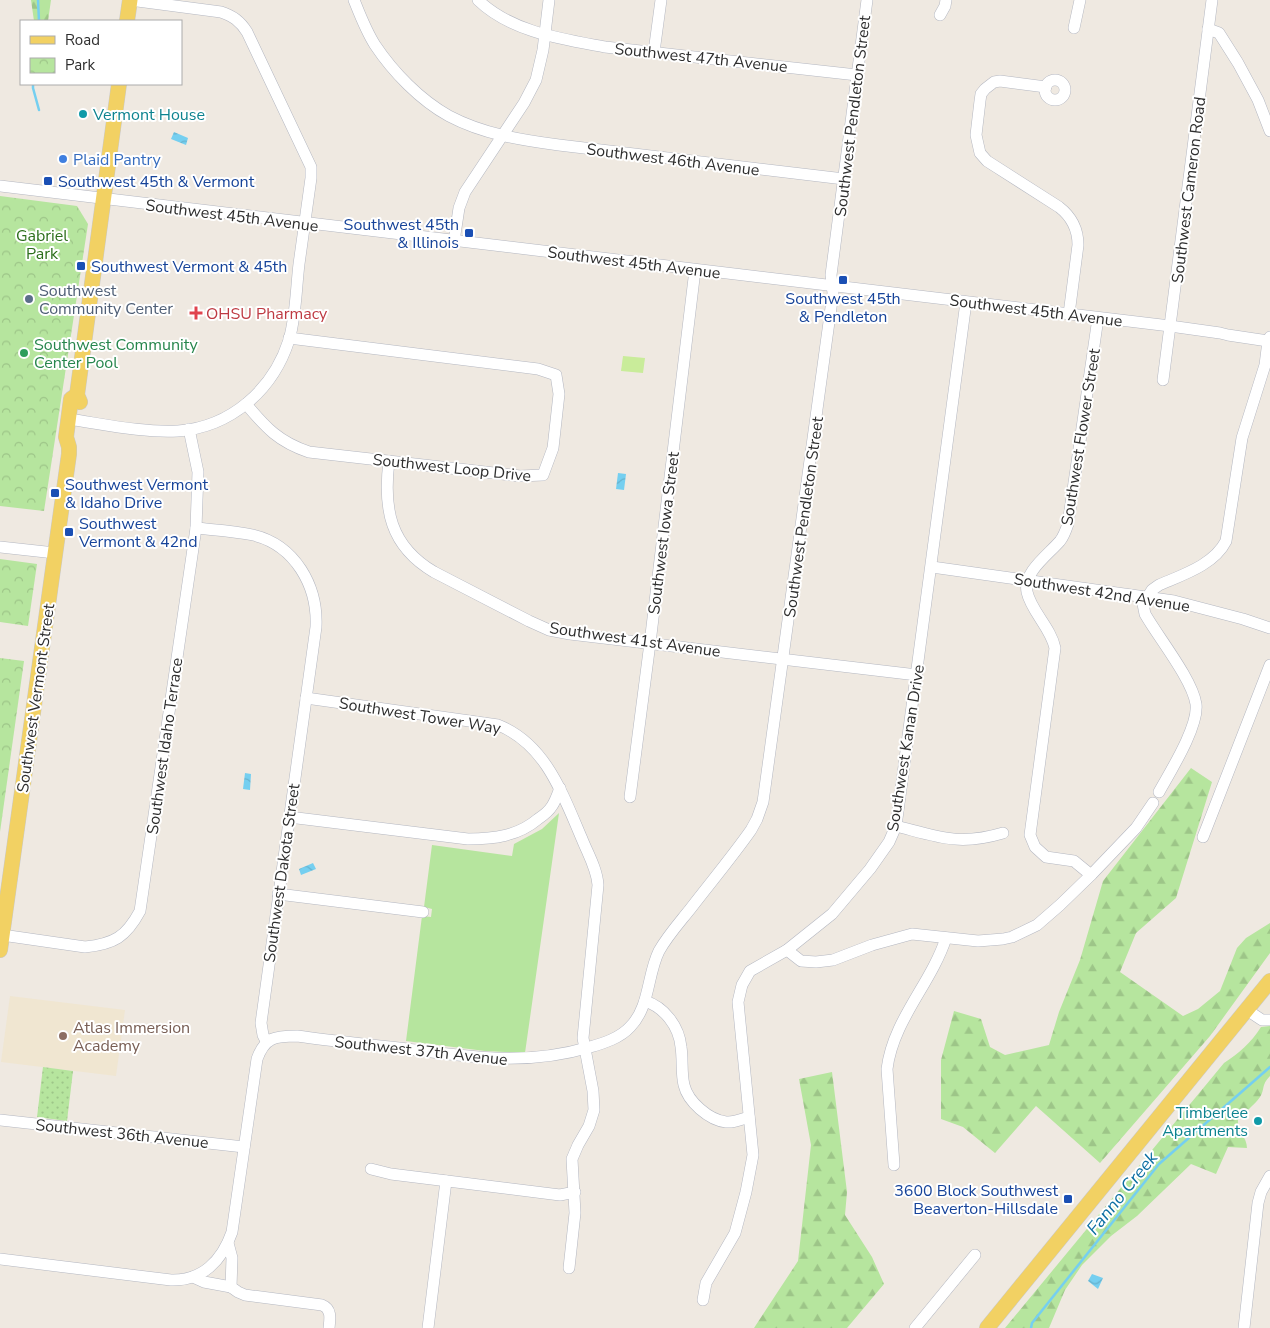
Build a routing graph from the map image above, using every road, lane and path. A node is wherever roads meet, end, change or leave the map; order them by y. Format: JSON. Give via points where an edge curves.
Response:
{"nodes":[{"id":1,"x":130,"y":0,"type":"edge"},
{"id":2,"x":354,"y":0,"type":"edge"},
{"id":3,"x":478,"y":0,"type":"edge"},
{"id":4,"x":549,"y":0,"type":"edge"},
{"id":5,"x":661,"y":0,"type":"edge"},
{"id":6,"x":867,"y":0,"type":"edge"},
{"id":7,"x":946,"y":0,"type":"edge"},
{"id":8,"x":1080,"y":0,"type":"edge"},
{"id":9,"x":1212,"y":0,"type":"edge"},
{"id":10,"x":156,"y":1,"type":"edge"},
{"id":11,"x":940,"y":15,"type":"dead end"},
{"id":12,"x":127,"y":20,"type":"edge"},
{"id":13,"x":1074,"y":28,"type":"dead end"},
{"id":14,"x":1208,"y":29,"type":"junction"},
{"id":15,"x":545,"y":33,"type":"junction"},
{"id":16,"x":654,"y":52,"type":"junction"},
{"id":17,"x":858,"y":75,"type":"junction"},
{"id":18,"x":119,"y":85,"type":"edge"},
{"id":19,"x":1046,"y":87,"type":"dead end"},
{"id":20,"x":1270,"y":131,"type":"edge"},
{"id":21,"x":503,"y":135,"type":"junction"},
{"id":22,"x":844,"y":179,"type":"junction"},
{"id":23,"x":0,"y":186,"type":"edge"},
{"id":24,"x":104,"y":199,"type":"junction"},
{"id":25,"x":304,"y":223,"type":"junction"},
{"id":26,"x":454,"y":241,"type":"junction"},
{"id":27,"x":694,"y":270,"type":"junction"},
{"id":28,"x":832,"y":285,"type":"junction"},
{"id":29,"x":966,"y":302,"type":"junction"},
{"id":30,"x":1069,"y":314,"type":"junction"},
{"id":31,"x":1098,"y":318,"type":"junction"},
{"id":32,"x":1170,"y":326,"type":"junction"},
{"id":33,"x":289,"y":338,"type":"junction"},
{"id":34,"x":1269,"y":339,"type":"edge"},
{"id":35,"x":1163,"y":380,"type":"dead end"},
{"id":36,"x":246,"y":404,"type":"junction"},
{"id":37,"x":73,"y":419,"type":"junction"},
{"id":38,"x":189,"y":430,"type":"junction"},
{"id":39,"x":390,"y":462,"type":"junction"},
{"id":40,"x":196,"y":528,"type":"junction"},
{"id":41,"x":0,"y":547,"type":"edge"},
{"id":42,"x":55,"y":553,"type":"junction"},
{"id":43,"x":932,"y":567,"type":"junction"},
{"id":44,"x":1028,"y":581,"type":"junction"},
{"id":45,"x":1146,"y":596,"type":"junction"},
{"id":46,"x":1270,"y":628,"type":"edge"},
{"id":47,"x":650,"y":643,"type":"junction"},
{"id":48,"x":784,"y":658,"type":"junction"},
{"id":49,"x":1270,"y":666,"type":"edge"},
{"id":50,"x":917,"y":675,"type":"junction"},
{"id":51,"x":306,"y":698,"type":"junction"},
{"id":52,"x":560,"y":788,"type":"junction"},
{"id":53,"x":1159,"y":792,"type":"dead end"},
{"id":54,"x":630,"y":796,"type":"dead end"},
{"id":55,"x":1153,"y":803,"type":"dead end"},
{"id":56,"x":289,"y":817,"type":"junction"},
{"id":57,"x":896,"y":826,"type":"junction"},
{"id":58,"x":1003,"y":833,"type":"dead end"},
{"id":59,"x":1203,"y":837,"type":"dead end"},
{"id":60,"x":1091,"y":875,"type":"junction"},
{"id":61,"x":278,"y":894,"type":"junction"},
{"id":62,"x":423,"y":912,"type":"dead end"},
{"id":63,"x":946,"y":938,"type":"junction"},
{"id":64,"x":1,"y":942,"type":"edge"},
{"id":65,"x":787,"y":950,"type":"junction"},
{"id":66,"x":1270,"y":980,"type":"edge"},
{"id":67,"x":645,"y":1001,"type":"junction"},
{"id":68,"x":1247,"y":1010,"type":"junction"},
{"id":69,"x":1270,"y":1020,"type":"edge"},
{"id":70,"x":266,"y":1042,"type":"junction"},
{"id":71,"x":584,"y":1048,"type":"junction"},
{"id":72,"x":749,"y":1117,"type":"junction"},
{"id":73,"x":0,"y":1120,"type":"edge"},
{"id":74,"x":244,"y":1147,"type":"junction"},
{"id":75,"x":894,"y":1165,"type":"dead end"},
{"id":76,"x":371,"y":1169,"type":"dead end"},
{"id":77,"x":1270,"y":1176,"type":"edge"},
{"id":78,"x":446,"y":1181,"type":"junction"},
{"id":79,"x":575,"y":1192,"type":"junction"},
{"id":80,"x":228,"y":1243,"type":"junction"},
{"id":81,"x":975,"y":1255,"type":"dead end"},
{"id":82,"x":0,"y":1259,"type":"edge"},
{"id":83,"x":569,"y":1268,"type":"dead end"},
{"id":84,"x":194,"y":1277,"type":"junction"},
{"id":85,"x":232,"y":1287,"type":"junction"},
{"id":86,"x":703,"y":1300,"type":"dead end"},
{"id":87,"x":329,"y":1328,"type":"edge"},
{"id":88,"x":428,"y":1328,"type":"edge"},
{"id":89,"x":915,"y":1328,"type":"edge"},
{"id":90,"x":987,"y":1328,"type":"edge"},
{"id":91,"x":1244,"y":1328,"type":"edge"}],
"edges":[{"from":1,"to":10,"type":"street"},
{"from":1,"to":12,"type":"main road"},
{"from":2,"to":21,"type":"street","name":"Southwest 46th Avenue","via":[[374,44],[407,84],[449,116]]},
{"from":3,"to":15,"type":"street","name":"Southwest 47th Avenue","via":[[495,15]]},
{"from":4,"to":15,"type":"street"},
{"from":5,"to":16,"type":"street"},
{"from":6,"to":17,"type":"street","name":"Southwest Pendleton Street"},
{"from":7,"to":11,"type":"street"},
{"from":8,"to":13,"type":"street"},
{"from":9,"to":14,"type":"street","name":"Southwest Cameron Road"},
{"from":10,"to":25,"type":"street","via":[[221,12],[234,17],[242,25],[310,167]]},
{"from":14,"to":20,"type":"street","via":[[1219,33],[1238,63]]},
{"from":14,"to":32,"type":"street","name":"Southwest Cameron Road"},
{"from":15,"to":16,"type":"street","name":"Southwest 47th Avenue","via":[[605,47]]},
{"from":15,"to":21,"type":"street","via":[[536,80]]},
{"from":16,"to":17,"type":"street","name":"Southwest 47th Avenue"},
{"from":17,"to":22,"type":"street","name":"Southwest Pendleton Street"},
{"from":18,"to":24,"type":"main road","name":"Southwest Vermont Street"},
{"from":19,"to":30,"type":"street","via":[[1000,81],[987,86],[981,94],[976,140],[980,154],[992,166],[1060,207],[1074,224],[1078,245]]},
{"from":21,"to":22,"type":"street","name":"Southwest 46th Avenue","via":[[559,145]]},
{"from":21,"to":26,"type":"street","via":[[465,192]]},
{"from":22,"to":28,"type":"street","name":"Southwest Pendleton Street"},
{"from":23,"to":24,"type":"street","name":"Southwest 45th Avenue"},
{"from":24,"to":25,"type":"street","name":"Southwest 45th Avenue"},
{"from":24,"to":37,"type":"main road","name":"Southwest Vermont Street","via":[[77,394],[71,399]]},
{"from":25,"to":26,"type":"street","name":"Southwest 45th Avenue"},
{"from":25,"to":33,"type":"street"},
{"from":26,"to":27,"type":"street","name":"Southwest 45th Avenue"},
{"from":27,"to":28,"type":"street","name":"Southwest 45th Avenue"},
{"from":27,"to":47,"type":"street","name":"Southwest Iowa Street"},
{"from":28,"to":29,"type":"street","name":"Southwest 45th Avenue"},
{"from":28,"to":48,"type":"street","name":"Southwest Pendleton Street"},
{"from":29,"to":30,"type":"street","name":"Southwest 45th Avenue"},
{"from":29,"to":43,"type":"street","name":"Southwest Kanan Drive"},
{"from":30,"to":31,"type":"street","name":"Southwest 45th Avenue"},
{"from":31,"to":32,"type":"street","name":"Southwest 45th Avenue"},
{"from":31,"to":44,"type":"street","name":"Southwest Flower Street","via":[[1068,524],[1060,540],[1037,565]]},
{"from":32,"to":34,"type":"street","name":"Southwest 45th Avenue"},
{"from":32,"to":35,"type":"street","name":"Southwest Cameron Road"},
{"from":33,"to":36,"type":"street","via":[[269,380]]},
{"from":33,"to":39,"type":"street","name":"Southwest Loop Drive","via":[[538,369],[556,375],[559,394],[553,448],[544,475],[520,476]]},
{"from":34,"to":45,"type":"street","via":[[1265,365],[1242,438],[1226,541],[1211,560],[1158,585]]},
{"from":36,"to":38,"type":"street","via":[[220,420]]},
{"from":36,"to":39,"type":"street","name":"Southwest Loop Drive","via":[[270,432],[298,448]]},
{"from":37,"to":38,"type":"street","via":[[155,431]]},
{"from":37,"to":42,"type":"main road","name":"Southwest Vermont Street","via":[[66,437],[69,447]]},
{"from":38,"to":40,"type":"street","name":"Southwest Idaho Terrace","via":[[198,472]]},
{"from":39,"to":47,"type":"street","name":"Southwest 41st Avenue","via":[[386,497],[390,514],[400,540],[422,564],[549,630]]},
{"from":40,"to":51,"type":"street","name":"Southwest Dakota Street","via":[[263,538],[279,547],[300,567],[314,597],[316,615]]},
{"from":40,"to":64,"type":"street","name":"Southwest Idaho Terrace","via":[[140,911],[120,938],[97,946]]},
{"from":41,"to":42,"type":"street"},
{"from":42,"to":64,"type":"main road","name":"Southwest Vermont Street"},
{"from":43,"to":44,"type":"street","name":"Southwest 42nd Avenue"},
{"from":43,"to":50,"type":"street","name":"Southwest Kanan Drive"},
{"from":44,"to":45,"type":"street","name":"Southwest 42nd Avenue"},
{"from":44,"to":60,"type":"street","via":[[1028,595],[1055,648],[1030,835],[1035,847],[1046,857],[1074,861]]},
{"from":45,"to":46,"type":"street","name":"Southwest 42nd Avenue"},
{"from":45,"to":53,"type":"street","via":[[1143,604],[1145,614],[1188,683],[1196,704],[1193,724]]},
{"from":47,"to":48,"type":"street","name":"Southwest 41st Avenue"},
{"from":47,"to":54,"type":"street","name":"Southwest Iowa Street"},
{"from":48,"to":50,"type":"street","name":"Southwest 41st Avenue"},
{"from":48,"to":67,"type":"street","name":"Southwest Pendleton Street","via":[[760,814],[744,840],[663,945],[654,964]]},
{"from":49,"to":59,"type":"street"},
{"from":50,"to":57,"type":"street","name":"Southwest Kanan Drive"},
{"from":51,"to":52,"type":"street","name":"Southwest Tower Way","via":[[498,725],[511,730],[540,756]]},
{"from":51,"to":56,"type":"street","name":"Southwest Dakota Street"},
{"from":52,"to":56,"type":"street","via":[[548,812],[532,824],[504,837],[483,840]]},
{"from":52,"to":71,"type":"street","name":"Southwest Tower Way","via":[[598,877]]},
{"from":55,"to":60,"type":"street","via":[[1136,828]]},
{"from":56,"to":61,"type":"street","name":"Southwest Dakota Street"},
{"from":57,"to":58,"type":"street","via":[[959,841]]},
{"from":57,"to":65,"type":"street","name":"Southwest Kanan Drive","via":[[870,869],[832,914]]},
{"from":60,"to":63,"type":"street","via":[[1037,925],[1021,933],[995,940]]},
{"from":61,"to":62,"type":"street"},
{"from":61,"to":70,"type":"street","name":"Southwest Dakota Street","via":[[261,1023]]},
{"from":63,"to":65,"type":"street","via":[[912,934],[834,960],[816,962],[801,961]]},
{"from":63,"to":75,"type":"street","via":[[941,954],[900,1026],[888,1056]]},
{"from":65,"to":72,"type":"street","name":"Southwest Kanan Drive","via":[[750,971],[739,996]]},
{"from":66,"to":68,"type":"main road"},
{"from":67,"to":71,"type":"street","name":"Southwest 37th Avenue","via":[[638,1018],[625,1032]]},
{"from":67,"to":72,"type":"street","via":[[663,1010],[675,1028],[681,1046],[684,1085],[693,1102],[709,1115],[725,1122]]},
{"from":68,"to":69,"type":"street","via":[[1262,1020]]},
{"from":68,"to":90,"type":"main road"},
{"from":70,"to":71,"type":"street","name":"Southwest 37th Avenue","via":[[275,1037],[297,1036],[505,1059],[538,1057]]},
{"from":70,"to":74,"type":"street","via":[[257,1059]]},
{"from":71,"to":79,"type":"street","via":[[594,1110],[590,1126],[572,1159]]},
{"from":72,"to":86,"type":"street","name":"Southwest Kanan Drive","via":[[753,1155],[740,1218],[732,1239],[704,1287]]},
{"from":73,"to":74,"type":"street","name":"Southwest 36th Avenue"},
{"from":74,"to":80,"type":"street"},
{"from":76,"to":78,"type":"street"},
{"from":77,"to":91,"type":"street","via":[[1258,1203]]},
{"from":78,"to":79,"type":"street","via":[[560,1195]]},
{"from":78,"to":88,"type":"street"},
{"from":79,"to":83,"type":"street"},
{"from":80,"to":84,"type":"street","via":[[207,1269]]},
{"from":80,"to":85,"type":"street","via":[[232,1258]]},
{"from":81,"to":89,"type":"street"},
{"from":82,"to":84,"type":"street","via":[[163,1279]]},
{"from":84,"to":85,"type":"street"},
{"from":85,"to":87,"type":"street","via":[[245,1295],[322,1305],[328,1309]]}]}
